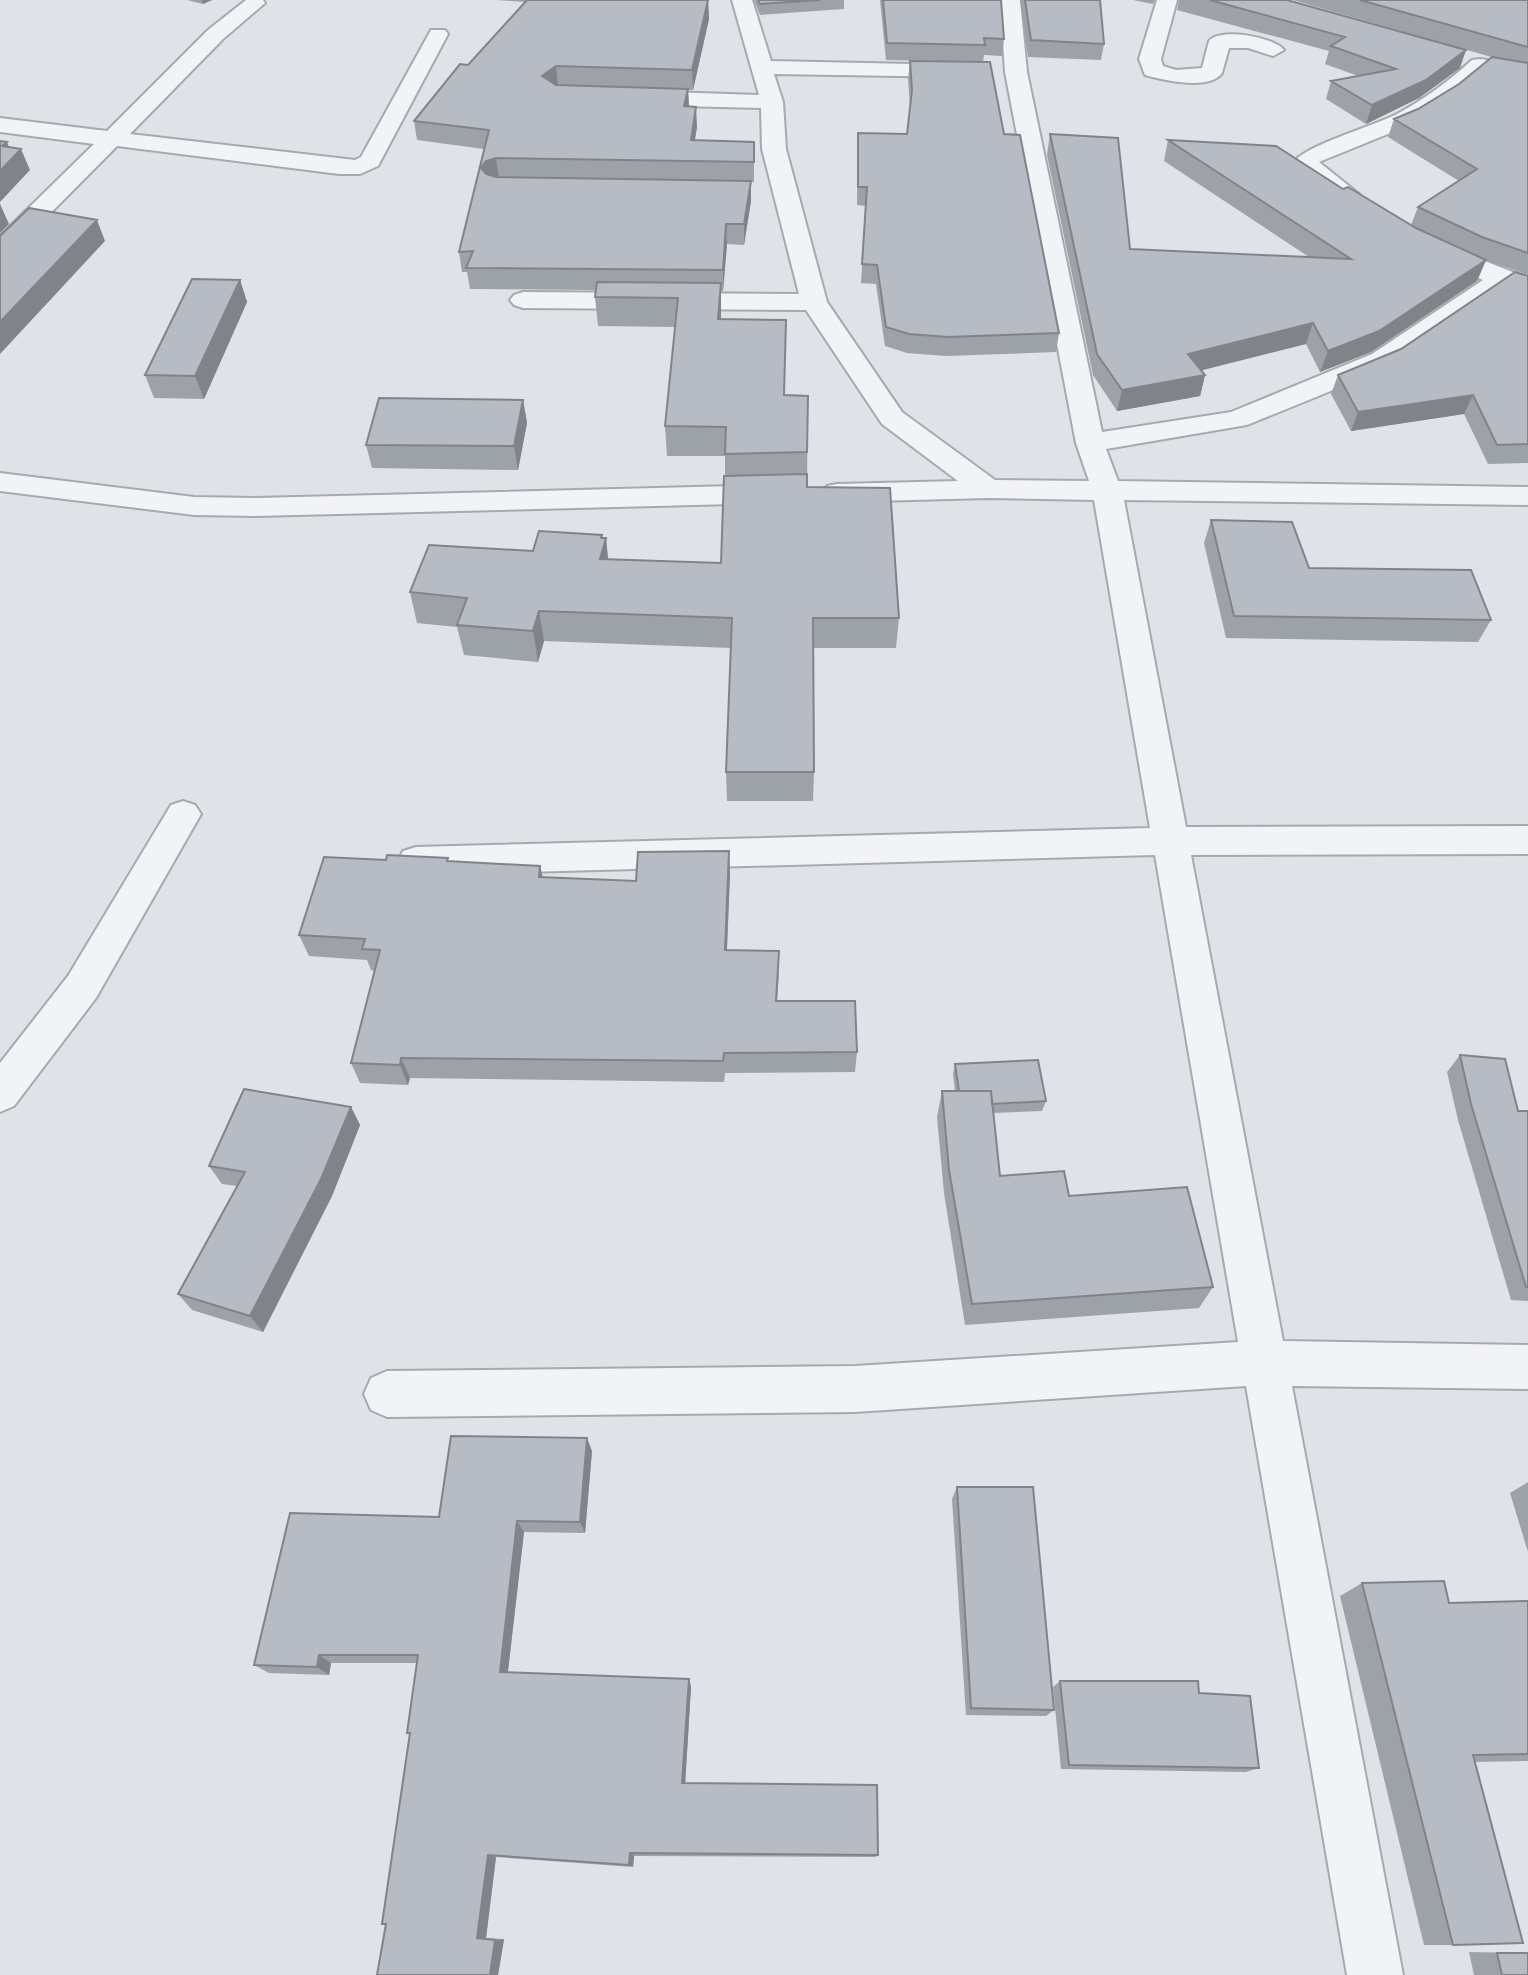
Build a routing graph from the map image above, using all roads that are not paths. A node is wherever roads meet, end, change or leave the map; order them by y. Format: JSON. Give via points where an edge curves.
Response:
{"nodes":[{"id":1,"x":742,"y":0,"type":"edge"},
{"id":2,"x":1010,"y":0,"type":"edge"},
{"id":3,"x":1167,"y":0,"type":"edge"},
{"id":4,"x":255,"y":3,"type":"dead end"},
{"id":5,"x":438,"y":34,"type":"dead end"},
{"id":6,"x":1273,"y":50,"type":"dead end"},
{"id":7,"x":1455,"y":58,"type":"edge"},
{"id":8,"x":1480,"y":65,"type":"junction"},
{"id":9,"x":762,"y":67,"type":"junction"},
{"id":10,"x":1504,"y":70,"type":"edge"},
{"id":11,"x":994,"y":71,"type":"junction"},
{"id":12,"x":611,"y":97,"type":"edge"},
{"id":13,"x":772,"y":102,"type":"junction"},
{"id":14,"x":0,"y":125,"type":"edge"},
{"id":15,"x":110,"y":140,"type":"junction"},
{"id":16,"x":757,"y":191,"type":"dead end"},
{"id":17,"x":785,"y":191,"type":"junction"},
{"id":18,"x":1374,"y":214,"type":"edge"},
{"id":19,"x":1417,"y":240,"type":"edge"},
{"id":20,"x":0,"y":250,"type":"edge"},
{"id":21,"x":1515,"y":282,"type":"edge"},
{"id":22,"x":523,"y":300,"type":"dead end"},
{"id":23,"x":814,"y":302,"type":"junction"},
{"id":24,"x":1090,"y":443,"type":"junction"},
{"id":25,"x":0,"y":482,"type":"edge"},
{"id":26,"x":988,"y":489,"type":"junction"},
{"id":27,"x":1107,"y":490,"type":"junction"},
{"id":28,"x":1528,"y":496,"type":"edge"},
{"id":29,"x":183,"y":814,"type":"dead end"},
{"id":30,"x":1170,"y":841,"type":"junction"},
{"id":31,"x":1528,"y":841,"type":"edge"},
{"id":32,"x":416,"y":861,"type":"edge"},
{"id":33,"x":0,"y":1094,"type":"edge"},
{"id":34,"x":1264,"y":1363,"type":"junction"},
{"id":35,"x":1528,"y":1367,"type":"edge"},
{"id":36,"x":387,"y":1394,"type":"dead end"},
{"id":37,"x":1375,"y":1975,"type":"edge"}],
"edges":[{"from":1,"to":9,"type":"street"},
{"from":2,"to":11,"type":"street"},
{"from":3,"to":6,"type":"street","via":[[1150,60],[1153,70],[1175,77],[1211,73],[1220,41],[1250,42]]},
{"from":4,"to":15,"type":"street","via":[[222,25]]},
{"from":5,"to":15,"type":"street","via":[[370,161],[360,167]]},
{"from":7,"to":8,"type":"street"},
{"from":8,"to":10,"type":"street"},
{"from":8,"to":18,"type":"street","via":[[1454,91],[1412,116],[1306,162],[1321,178]]},
{"from":9,"to":11,"type":"street"},
{"from":9,"to":13,"type":"street"},
{"from":11,"to":24,"type":"street"},
{"from":12,"to":13,"type":"street"},
{"from":13,"to":17,"type":"street","via":[[774,149]]},
{"from":14,"to":15,"type":"street"},
{"from":15,"to":20,"type":"street"},
{"from":16,"to":17,"type":"street"},
{"from":17,"to":23,"type":"street"},
{"from":19,"to":21,"type":"street"},
{"from":21,"to":24,"type":"street","via":[[1382,360],[1249,414]]},
{"from":22,"to":23,"type":"street"},
{"from":23,"to":26,"type":"street","via":[[892,418]]},
{"from":24,"to":27,"type":"street"},
{"from":25,"to":26,"type":"street","via":[[194,506],[256,507]]},
{"from":26,"to":27,"type":"street"},
{"from":27,"to":28,"type":"street"},
{"from":27,"to":30,"type":"street"},
{"from":29,"to":33,"type":"street","via":[[82,987]]},
{"from":30,"to":31,"type":"street"},
{"from":30,"to":32,"type":"street"},
{"from":30,"to":34,"type":"street"},
{"from":34,"to":35,"type":"street"},
{"from":34,"to":36,"type":"street","via":[[855,1390]]},
{"from":34,"to":37,"type":"street"}]}
